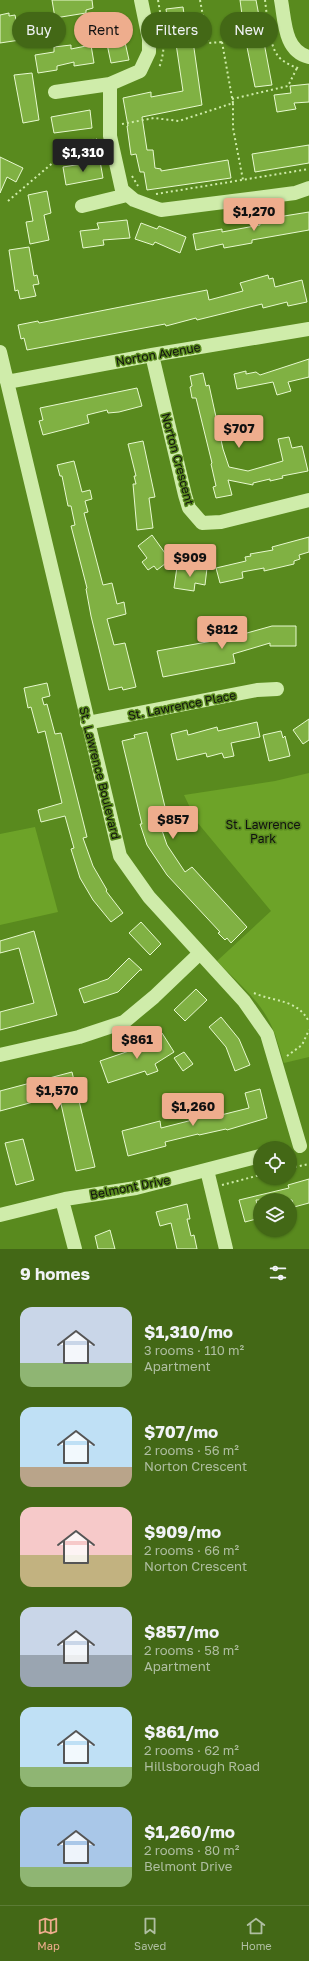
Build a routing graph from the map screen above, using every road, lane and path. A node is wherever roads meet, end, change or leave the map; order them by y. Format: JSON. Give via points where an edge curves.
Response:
{"nodes":[{"id":1,"x":141,"y":0,"type":"edge"},
{"id":2,"x":158,"y":0,"type":"edge"},
{"id":3,"x":200,"y":0,"type":"edge"},
{"id":4,"x":281,"y":0,"type":"edge"},
{"id":5,"x":220,"y":42,"type":"edge"},
{"id":6,"x":223,"y":48,"type":"edge"},
{"id":7,"x":309,"y":57,"type":"edge"},
{"id":8,"x":159,"y":68,"type":"dead end"},
{"id":9,"x":297,"y":68,"type":"dead end"},
{"id":10,"x":110,"y":84,"type":"junction"},
{"id":11,"x":55,"y":92,"type":"dead end"},
{"id":12,"x":232,"y":99,"type":"junction"},
{"id":13,"x":233,"y":103,"type":"junction"},
{"id":14,"x":120,"y":117,"type":"dead end"},
{"id":15,"x":120,"y":124,"type":"junction"},
{"id":16,"x":116,"y":134,"type":"junction"},
{"id":17,"x":309,"y":169,"type":"edge"},
{"id":18,"x":131,"y":173,"type":"dead end"},
{"id":19,"x":243,"y":180,"type":"junction"},
{"id":20,"x":140,"y":188,"type":"dead end"},
{"id":21,"x":309,"y":188,"type":"edge"},
{"id":22,"x":155,"y":194,"type":"dead end"},
{"id":23,"x":127,"y":195,"type":"junction"},
{"id":24,"x":8,"y":201,"type":"dead end"},
{"id":25,"x":82,"y":206,"type":"dead end"},
{"id":26,"x":309,"y":329,"type":"edge"},
{"id":27,"x":0,"y":352,"type":"edge"},
{"id":28,"x":152,"y":355,"type":"junction"},
{"id":29,"x":7,"y":382,"type":"junction"},
{"id":30,"x":309,"y":500,"type":"edge"},
{"id":31,"x":278,"y":689,"type":"dead end"},
{"id":32,"x":88,"y":723,"type":"junction"},
{"id":33,"x":199,"y":954,"type":"junction"},
{"id":34,"x":250,"y":989,"type":"dead end"},
{"id":35,"x":309,"y":1022,"type":"edge"},
{"id":36,"x":309,"y":1030,"type":"edge"},
{"id":37,"x":0,"y":1055,"type":"edge"},
{"id":38,"x":282,"y":1058,"type":"dead end"},
{"id":39,"x":300,"y":1146,"type":"edge"},
{"id":40,"x":253,"y":1158,"type":"edge"},
{"id":41,"x":309,"y":1164,"type":"edge"},
{"id":42,"x":297,"y":1167,"type":"edge"},
{"id":43,"x":207,"y":1170,"type":"junction"},
{"id":44,"x":253,"y":1178,"type":"edge"},
{"id":45,"x":211,"y":1187,"type":"junction"},
{"id":46,"x":62,"y":1200,"type":"junction"},
{"id":47,"x":0,"y":1215,"type":"edge"},
{"id":48,"x":75,"y":1249,"type":"edge"},
{"id":49,"x":226,"y":1249,"type":"edge"}],
"edges":[{"from":1,"to":10,"type":"street","via":[[149,52],[140,71]]},
{"from":2,"to":8,"type":"path","via":[[165,42]]},
{"from":3,"to":5,"type":"path","via":[[208,43]]},
{"from":4,"to":7,"type":"street","via":[[288,38],[301,55]]},
{"from":6,"to":12,"type":"path"},
{"from":9,"to":12,"type":"path","via":[[288,86]]},
{"from":10,"to":11,"type":"street"},
{"from":10,"to":16,"type":"street"},
{"from":12,"to":13,"type":"path"},
{"from":13,"to":15,"type":"path","via":[[179,121],[154,118]]},
{"from":13,"to":19,"type":"path","via":[[233,128]]},
{"from":14,"to":15,"type":"path"},
{"from":15,"to":16,"type":"path"},
{"from":16,"to":23,"type":"street","via":[[122,190]]},
{"from":16,"to":24,"type":"path","via":[[75,144]]},
{"from":17,"to":19,"type":"path"},
{"from":18,"to":20,"type":"path"},
{"from":19,"to":22,"type":"path"},
{"from":21,"to":23,"type":"street","via":[[295,193],[161,210]]},
{"from":23,"to":25,"type":"street"},
{"from":26,"to":28,"type":"street","name":"Norton Avenue"},
{"from":27,"to":29,"type":"street","name":"St. Lawrence Boulevard"},
{"from":28,"to":29,"type":"street","name":"Norton Avenue"},
{"from":28,"to":30,"type":"street","name":"Norton Crescent","via":[[189,508],[202,523],[221,522]]},
{"from":29,"to":32,"type":"street","name":"St. Lawrence Boulevard"},
{"from":31,"to":32,"type":"street","name":"St. Lawrence Place","via":[[257,690]]},
{"from":32,"to":33,"type":"street","name":"St. Lawrence Boulevard","via":[[120,856],[149,897]]},
{"from":33,"to":37,"type":"street","via":[[124,1022],[79,1037]]},
{"from":33,"to":39,"type":"street","name":"St. Lawrence Boulevard","via":[[244,1001],[268,1034]]},
{"from":34,"to":35,"type":"path","via":[[255,994],[282,1000],[295,1006],[306,1015]]},
{"from":36,"to":38,"type":"path","via":[[302,1045]]},
{"from":40,"to":43,"type":"street","name":"Belmont Drive"},
{"from":41,"to":42,"type":"path"},
{"from":43,"to":45,"type":"street"},
{"from":43,"to":46,"type":"street","name":"Belmont Drive","via":[[136,1188]]},
{"from":44,"to":45,"type":"path"},
{"from":45,"to":49,"type":"street"},
{"from":46,"to":47,"type":"street","name":"Belmont Drive"},
{"from":46,"to":48,"type":"street"}]}
